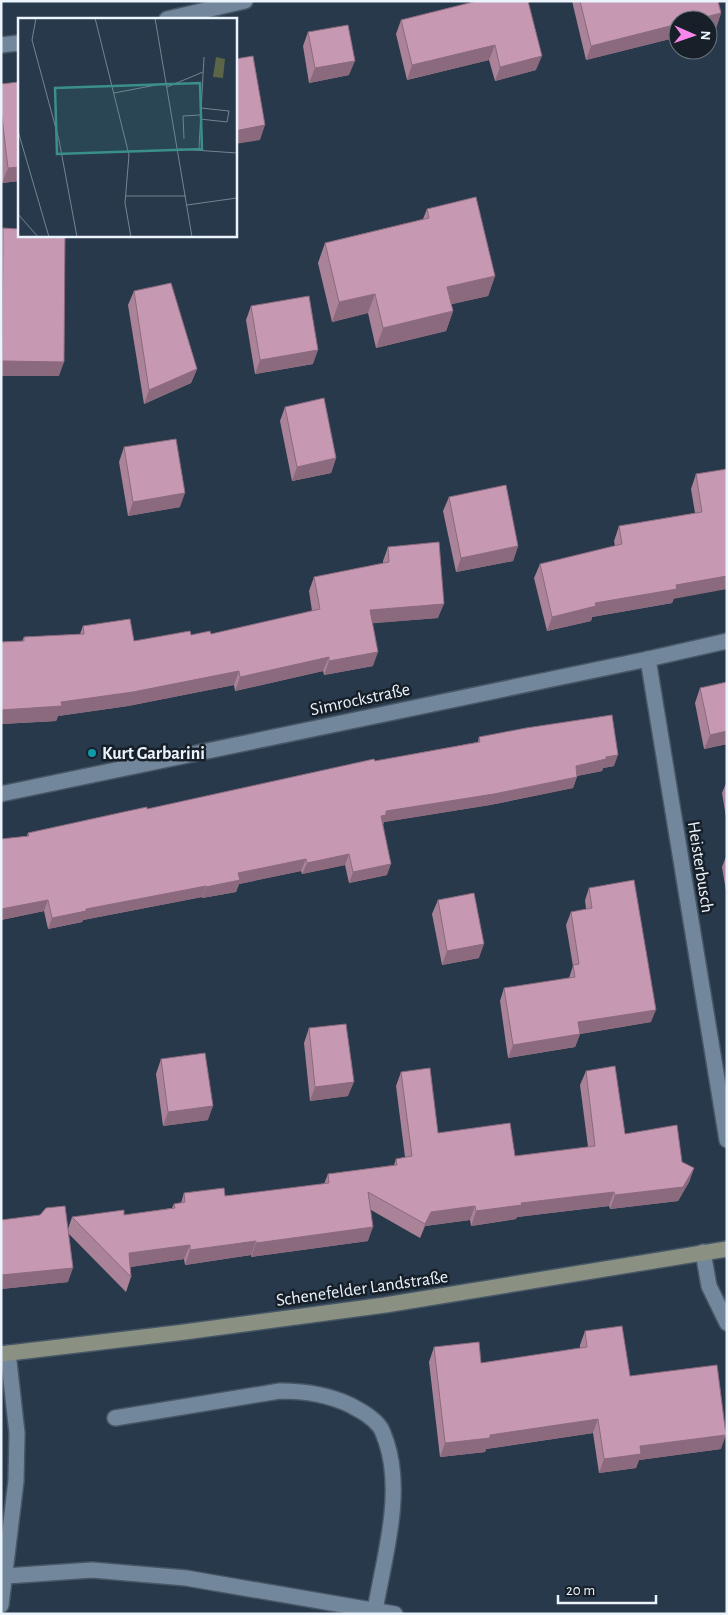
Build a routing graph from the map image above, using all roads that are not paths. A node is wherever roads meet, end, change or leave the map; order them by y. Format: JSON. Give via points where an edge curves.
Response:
{"nodes":[{"id":1,"x":246,"y":1,"type":"edge"},
{"id":2,"x":171,"y":18,"type":"edge"},
{"id":3,"x":18,"y":43,"type":"edge"},
{"id":4,"x":1,"y":45,"type":"edge"},
{"id":5,"x":727,"y":640,"type":"edge"},
{"id":6,"x":648,"y":659,"type":"junction"},
{"id":7,"x":1,"y":794,"type":"edge"},
{"id":8,"x":727,"y":1140,"type":"edge"},
{"id":9,"x":727,"y":1249,"type":"edge"},
{"id":10,"x":703,"y":1252,"type":"junction"},
{"id":11,"x":727,"y":1323,"type":"edge"},
{"id":12,"x":4,"y":1354,"type":"edge"},
{"id":13,"x":114,"y":1418,"type":"dead end"},
{"id":14,"x":6,"y":1576,"type":"junction"},
{"id":15,"x":1,"y":1605,"type":"edge"},
{"id":16,"x":330,"y":1608,"type":"edge"},
{"id":17,"x":375,"y":1610,"type":"junction"},
{"id":18,"x":395,"y":1614,"type":"edge"}],
"edges":[{"from":1,"to":2,"type":"street"},
{"from":3,"to":4,"type":"street"},
{"from":5,"to":6,"type":"street","name":"Simrockstraße"},
{"from":6,"to":7,"type":"street","name":"Simrockstraße"},
{"from":6,"to":8,"type":"street","name":"Heisterbusch"},
{"from":9,"to":10,"type":"street","name":"Schenefelder Landstraße"},
{"from":10,"to":11,"type":"street","via":[[709,1286]]},
{"from":10,"to":12,"type":"street","name":"Schenefelder Landstraße","via":[[385,1305]]},
{"from":12,"to":14,"type":"street","via":[[17,1433],[16,1481]]},
{"from":13,"to":17,"type":"street","via":[[280,1391],[324,1395],[367,1414],[381,1428],[384,1436],[392,1461],[394,1488]]},
{"from":14,"to":15,"type":"street"},
{"from":14,"to":16,"type":"street","via":[[92,1570],[186,1578]]},
{"from":16,"to":17,"type":"street"},
{"from":17,"to":18,"type":"street"}]}
